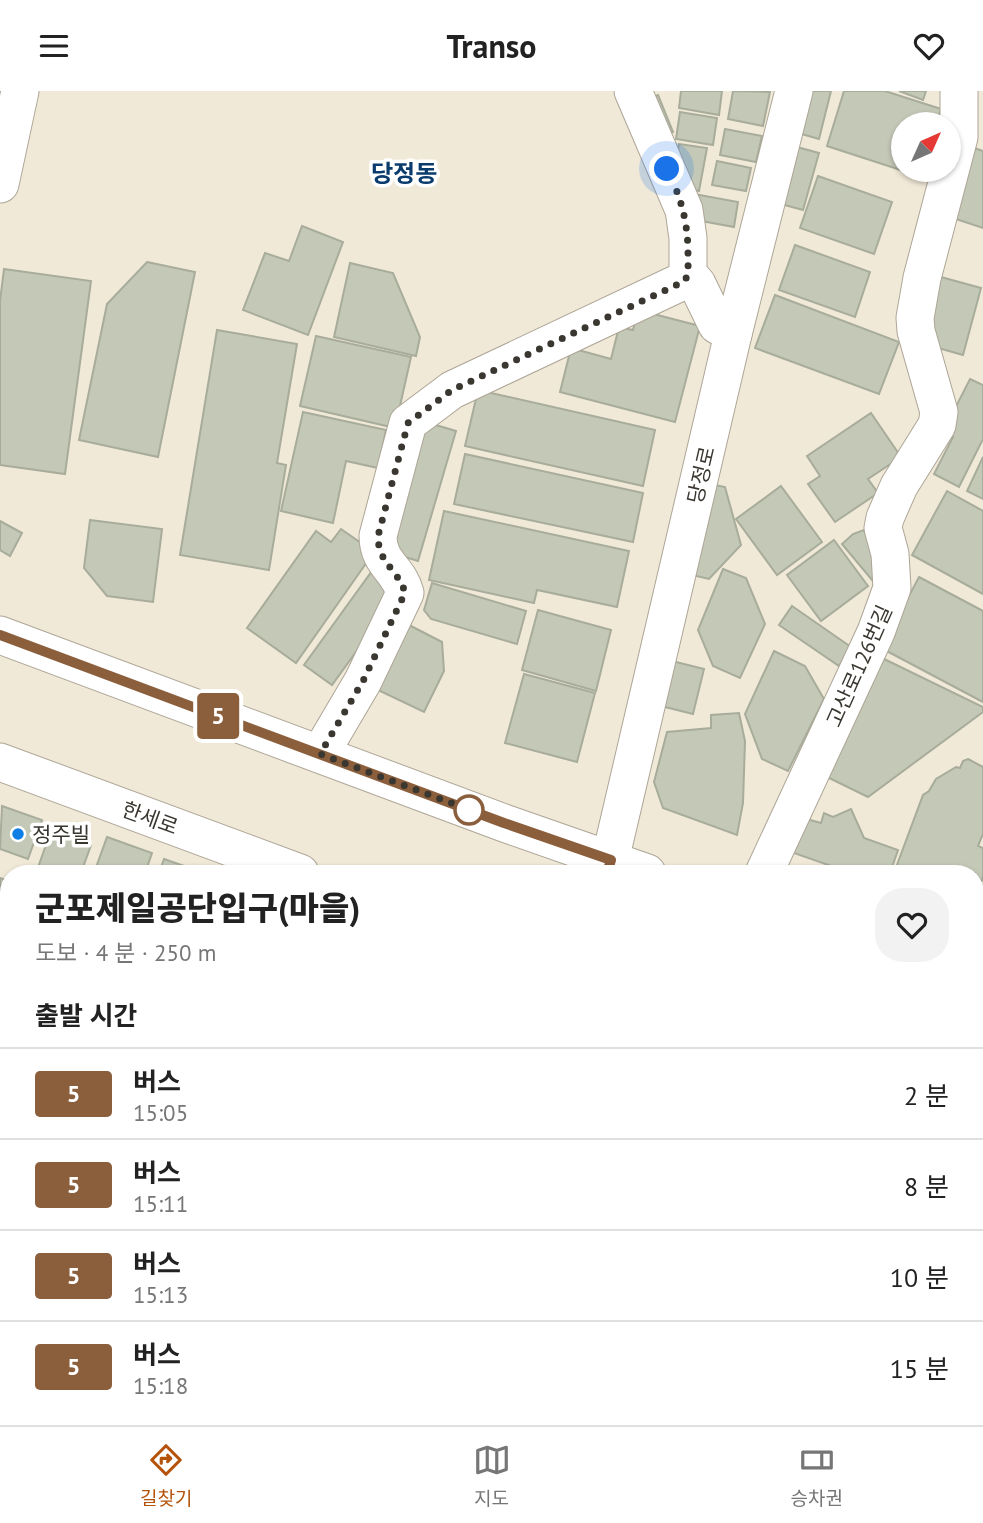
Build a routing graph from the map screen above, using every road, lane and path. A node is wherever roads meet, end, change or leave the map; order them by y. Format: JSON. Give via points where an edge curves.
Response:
{"nodes":[{"id":1,"x":20,"y":91,"type":"edge"},
{"id":2,"x":633,"y":91,"type":"edge"},
{"id":3,"x":794,"y":91,"type":"edge"},
{"id":4,"x":959,"y":91,"type":"edge"},
{"id":5,"x":0,"y":184,"type":"edge"},
{"id":6,"x":688,"y":274,"type":"junction"},
{"id":7,"x":733,"y":334,"type":"junction"},
{"id":8,"x":0,"y":635,"type":"edge"},
{"id":9,"x":320,"y":754,"type":"junction"},
{"id":10,"x":0,"y":762,"type":"edge"},
{"id":11,"x":278,"y":865,"type":"edge"},
{"id":12,"x":607,"y":865,"type":"edge"},
{"id":13,"x":609,"y":865,"type":"edge"},
{"id":14,"x":768,"y":865,"type":"edge"}],
"edges":[{"from":1,"to":5,"type":"street"},
{"from":2,"to":6,"type":"street","via":[[684,210]]},
{"from":3,"to":7,"type":"street","name":"당정로"},
{"from":4,"to":14,"type":"street","name":"고산로126번길","via":[[959,137],[915,318],[939,412],[937,425],[885,518],[892,588],[876,632]]},
{"from":6,"to":7,"type":"street","via":[[717,325]]},
{"from":6,"to":9,"type":"street","via":[[685,281],[452,390],[408,423],[378,536],[378,550],[405,593],[363,681]]},
{"from":7,"to":13,"type":"street","name":"당정로"},
{"from":8,"to":9,"type":"street"},
{"from":9,"to":12,"type":"street"},
{"from":10,"to":11,"type":"street","name":"한세로"}]}
